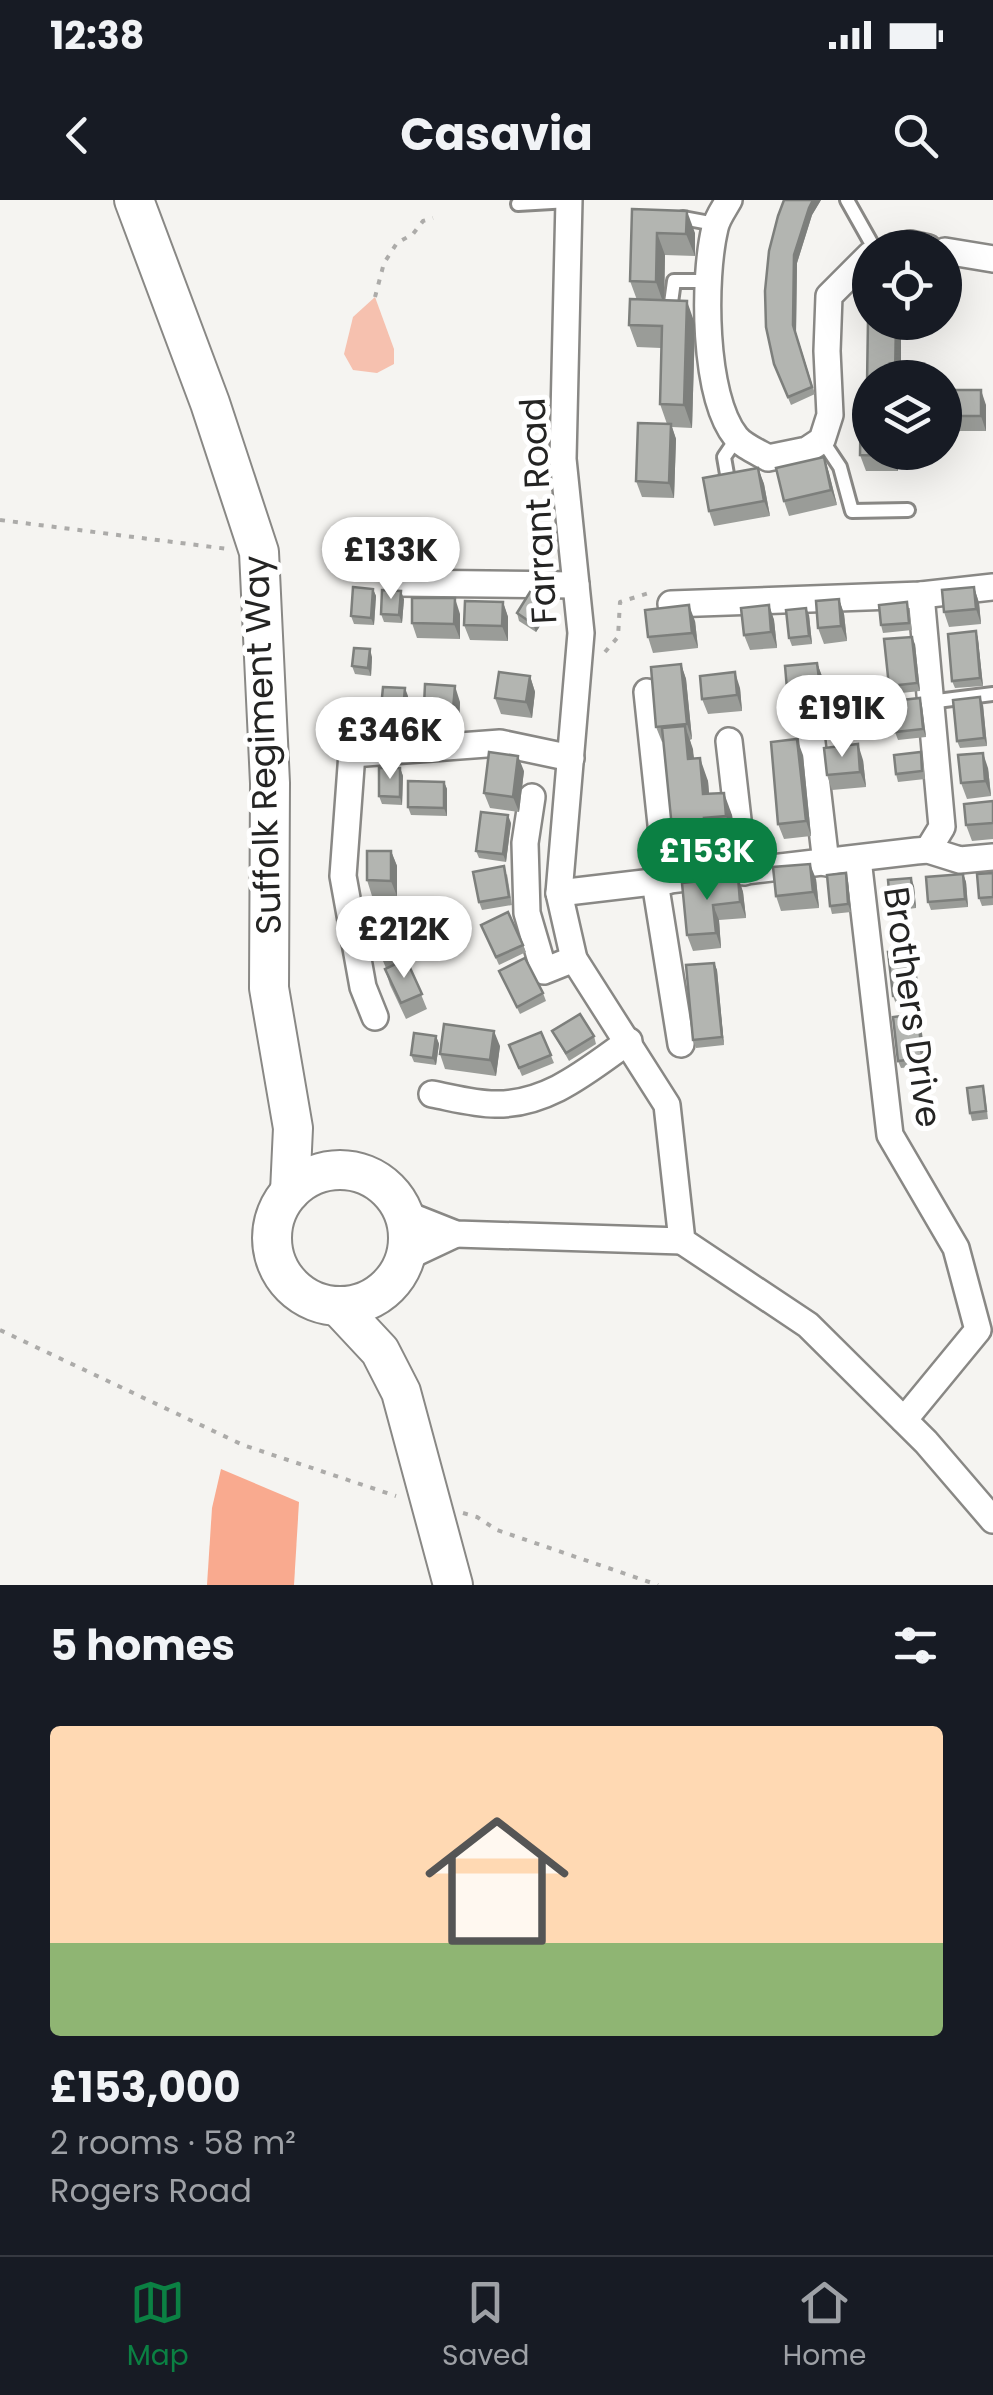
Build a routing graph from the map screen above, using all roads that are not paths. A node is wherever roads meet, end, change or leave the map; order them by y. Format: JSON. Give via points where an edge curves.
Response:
{"nodes":[{"id":1,"x":134,"y":200,"type":"edge"},
{"id":2,"x":729,"y":200,"type":"edge"},
{"id":3,"x":847,"y":200,"type":"edge"},
{"id":4,"x":569,"y":201,"type":"edge"},
{"id":5,"x":518,"y":204,"type":"dead end"},
{"id":6,"x":682,"y":218,"type":"edge"},
{"id":7,"x":715,"y":224,"type":"junction"},
{"id":8,"x":864,"y":230,"type":"edge"},
{"id":9,"x":962,"y":253,"type":"edge"},
{"id":10,"x":993,"y":259,"type":"edge"},
{"id":11,"x":852,"y":274,"type":"edge"},
{"id":12,"x":708,"y":281,"type":"junction"},
{"id":13,"x":670,"y":310,"type":"edge"},
{"id":14,"x":737,"y":438,"type":"junction"},
{"id":15,"x":822,"y":440,"type":"junction"},
{"id":16,"x":728,"y":480,"type":"edge"},
{"id":17,"x":908,"y":510,"type":"dead end"},
{"id":18,"x":398,"y":583,"type":"dead end"},
{"id":19,"x":576,"y":585,"type":"junction"},
{"id":20,"x":993,"y":587,"type":"edge"},
{"id":21,"x":921,"y":595,"type":"junction"},
{"id":22,"x":671,"y":604,"type":"edge"},
{"id":23,"x":647,"y":692,"type":"dead end"},
{"id":24,"x":993,"y":694,"type":"edge"},
{"id":25,"x":929,"y":702,"type":"junction"},
{"id":26,"x":355,"y":712,"type":"dead end"},
{"id":27,"x":811,"y":734,"type":"dead end"},
{"id":28,"x":729,"y":741,"type":"dead end"},
{"id":29,"x":352,"y":754,"type":"junction"},
{"id":30,"x":571,"y":758,"type":"junction"},
{"id":31,"x":532,"y":797,"type":"dead end"},
{"id":32,"x":525,"y":843,"type":"junction"},
{"id":33,"x":561,"y":844,"type":"junction"},
{"id":34,"x":928,"y":850,"type":"junction"},
{"id":35,"x":993,"y":857,"type":"edge"},
{"id":36,"x":858,"y":859,"type":"junction"},
{"id":37,"x":826,"y":863,"type":"junction"},
{"id":38,"x":744,"y":872,"type":"junction"},
{"id":39,"x":661,"y":882,"type":"junction"},
{"id":40,"x":559,"y":893,"type":"junction"},
{"id":41,"x":574,"y":958,"type":"junction"},
{"id":42,"x":374,"y":1017,"type":"dead end"},
{"id":43,"x":629,"y":1042,"type":"junction"},
{"id":44,"x":681,"y":1044,"type":"dead end"},
{"id":45,"x":432,"y":1094,"type":"dead end"},
{"id":46,"x":293,"y":1128,"type":"junction"},
{"id":47,"x":331,"y":1170,"type":"junction"},
{"id":48,"x":290,"y":1192,"type":"junction"},
{"id":49,"x":403,"y":1213,"type":"junction"},
{"id":50,"x":456,"y":1234,"type":"junction"},
{"id":51,"x":682,"y":1242,"type":"junction"},
{"id":52,"x":405,"y":1258,"type":"junction"},
{"id":53,"x":380,"y":1293,"type":"junction"},
{"id":54,"x":338,"y":1306,"type":"junction"},
{"id":55,"x":380,"y":1351,"type":"junction"},
{"id":56,"x":904,"y":1420,"type":"junction"},
{"id":57,"x":993,"y":1520,"type":"edge"},
{"id":58,"x":452,"y":1585,"type":"edge"}],
"edges":[{"from":1,"to":46,"type":"main road","name":"Suffolk Regiment Way","via":[[260,552],[270,783],[269,988]]},
{"from":2,"to":7,"type":"street"},
{"from":3,"to":8,"type":"lane"},
{"from":4,"to":5,"type":"lane"},
{"from":4,"to":19,"type":"street","name":"Farrant Road","via":[[563,459]]},
{"from":6,"to":7,"type":"lane"},
{"from":7,"to":12,"type":"street"},
{"from":9,"to":10,"type":"street"},
{"from":11,"to":15,"type":"street","via":[[829,296],[830,415]]},
{"from":12,"to":13,"type":"lane","via":[[674,281]]},
{"from":12,"to":14,"type":"street","via":[[712,407]]},
{"from":14,"to":15,"type":"street","via":[[768,458]]},
{"from":14,"to":16,"type":"lane","via":[[724,457]]},
{"from":15,"to":17,"type":"lane","via":[[840,467],[852,511]]},
{"from":18,"to":19,"type":"street"},
{"from":19,"to":30,"type":"street","name":"Farrant Road","via":[[581,634]]},
{"from":20,"to":21,"type":"street"},
{"from":21,"to":22,"type":"street"},
{"from":21,"to":25,"type":"street"},
{"from":23,"to":39,"type":"street"},
{"from":24,"to":25,"type":"lane"},
{"from":25,"to":34,"type":"street","via":[[942,828]]},
{"from":26,"to":29,"type":"street"},
{"from":27,"to":37,"type":"street"},
{"from":28,"to":38,"type":"street"},
{"from":29,"to":30,"type":"street","via":[[500,743]]},
{"from":29,"to":42,"type":"street","via":[[343,876]]},
{"from":30,"to":33,"type":"street","name":"Farrant Road"},
{"from":31,"to":32,"type":"street"},
{"from":32,"to":33,"type":"street"},
{"from":32,"to":41,"type":"street","via":[[527,913],[544,971]]},
{"from":33,"to":40,"type":"street","name":"Farrant Road"},
{"from":34,"to":35,"type":"street","via":[[960,860]]},
{"from":34,"to":36,"type":"street"},
{"from":36,"to":37,"type":"street"},
{"from":36,"to":56,"type":"street","name":"Brothers Drive","via":[[890,1135],[956,1248],[978,1330]]},
{"from":37,"to":38,"type":"street"},
{"from":38,"to":39,"type":"street"},
{"from":39,"to":40,"type":"street"},
{"from":39,"to":44,"type":"street"},
{"from":40,"to":41,"type":"street","name":"Farrant Road"},
{"from":41,"to":43,"type":"street","name":"Farrant Road"},
{"from":43,"to":45,"type":"street","via":[[570,1084],[530,1102]]},
{"from":43,"to":51,"type":"street","name":"Farrant Road","via":[[667,1104]]},
{"from":46,"to":47,"type":"main road"},
{"from":46,"to":48,"type":"main road","name":"Suffolk Regiment Way"},
{"from":47,"to":48,"type":"main road"},
{"from":47,"to":49,"type":"main road","via":[[374,1179]]},
{"from":48,"to":54,"type":"main road","via":[[272,1235],[278,1266],[310,1299]]},
{"from":49,"to":50,"type":"street"},
{"from":49,"to":52,"type":"main road"},
{"from":50,"to":51,"type":"street"},
{"from":50,"to":52,"type":"street"},
{"from":51,"to":56,"type":"street","via":[[808,1325]]},
{"from":52,"to":53,"type":"main road"},
{"from":53,"to":54,"type":"main road"},
{"from":53,"to":55,"type":"main road"},
{"from":54,"to":55,"type":"main road"},
{"from":55,"to":58,"type":"main road","via":[[401,1392]]},
{"from":56,"to":57,"type":"street"}]}
